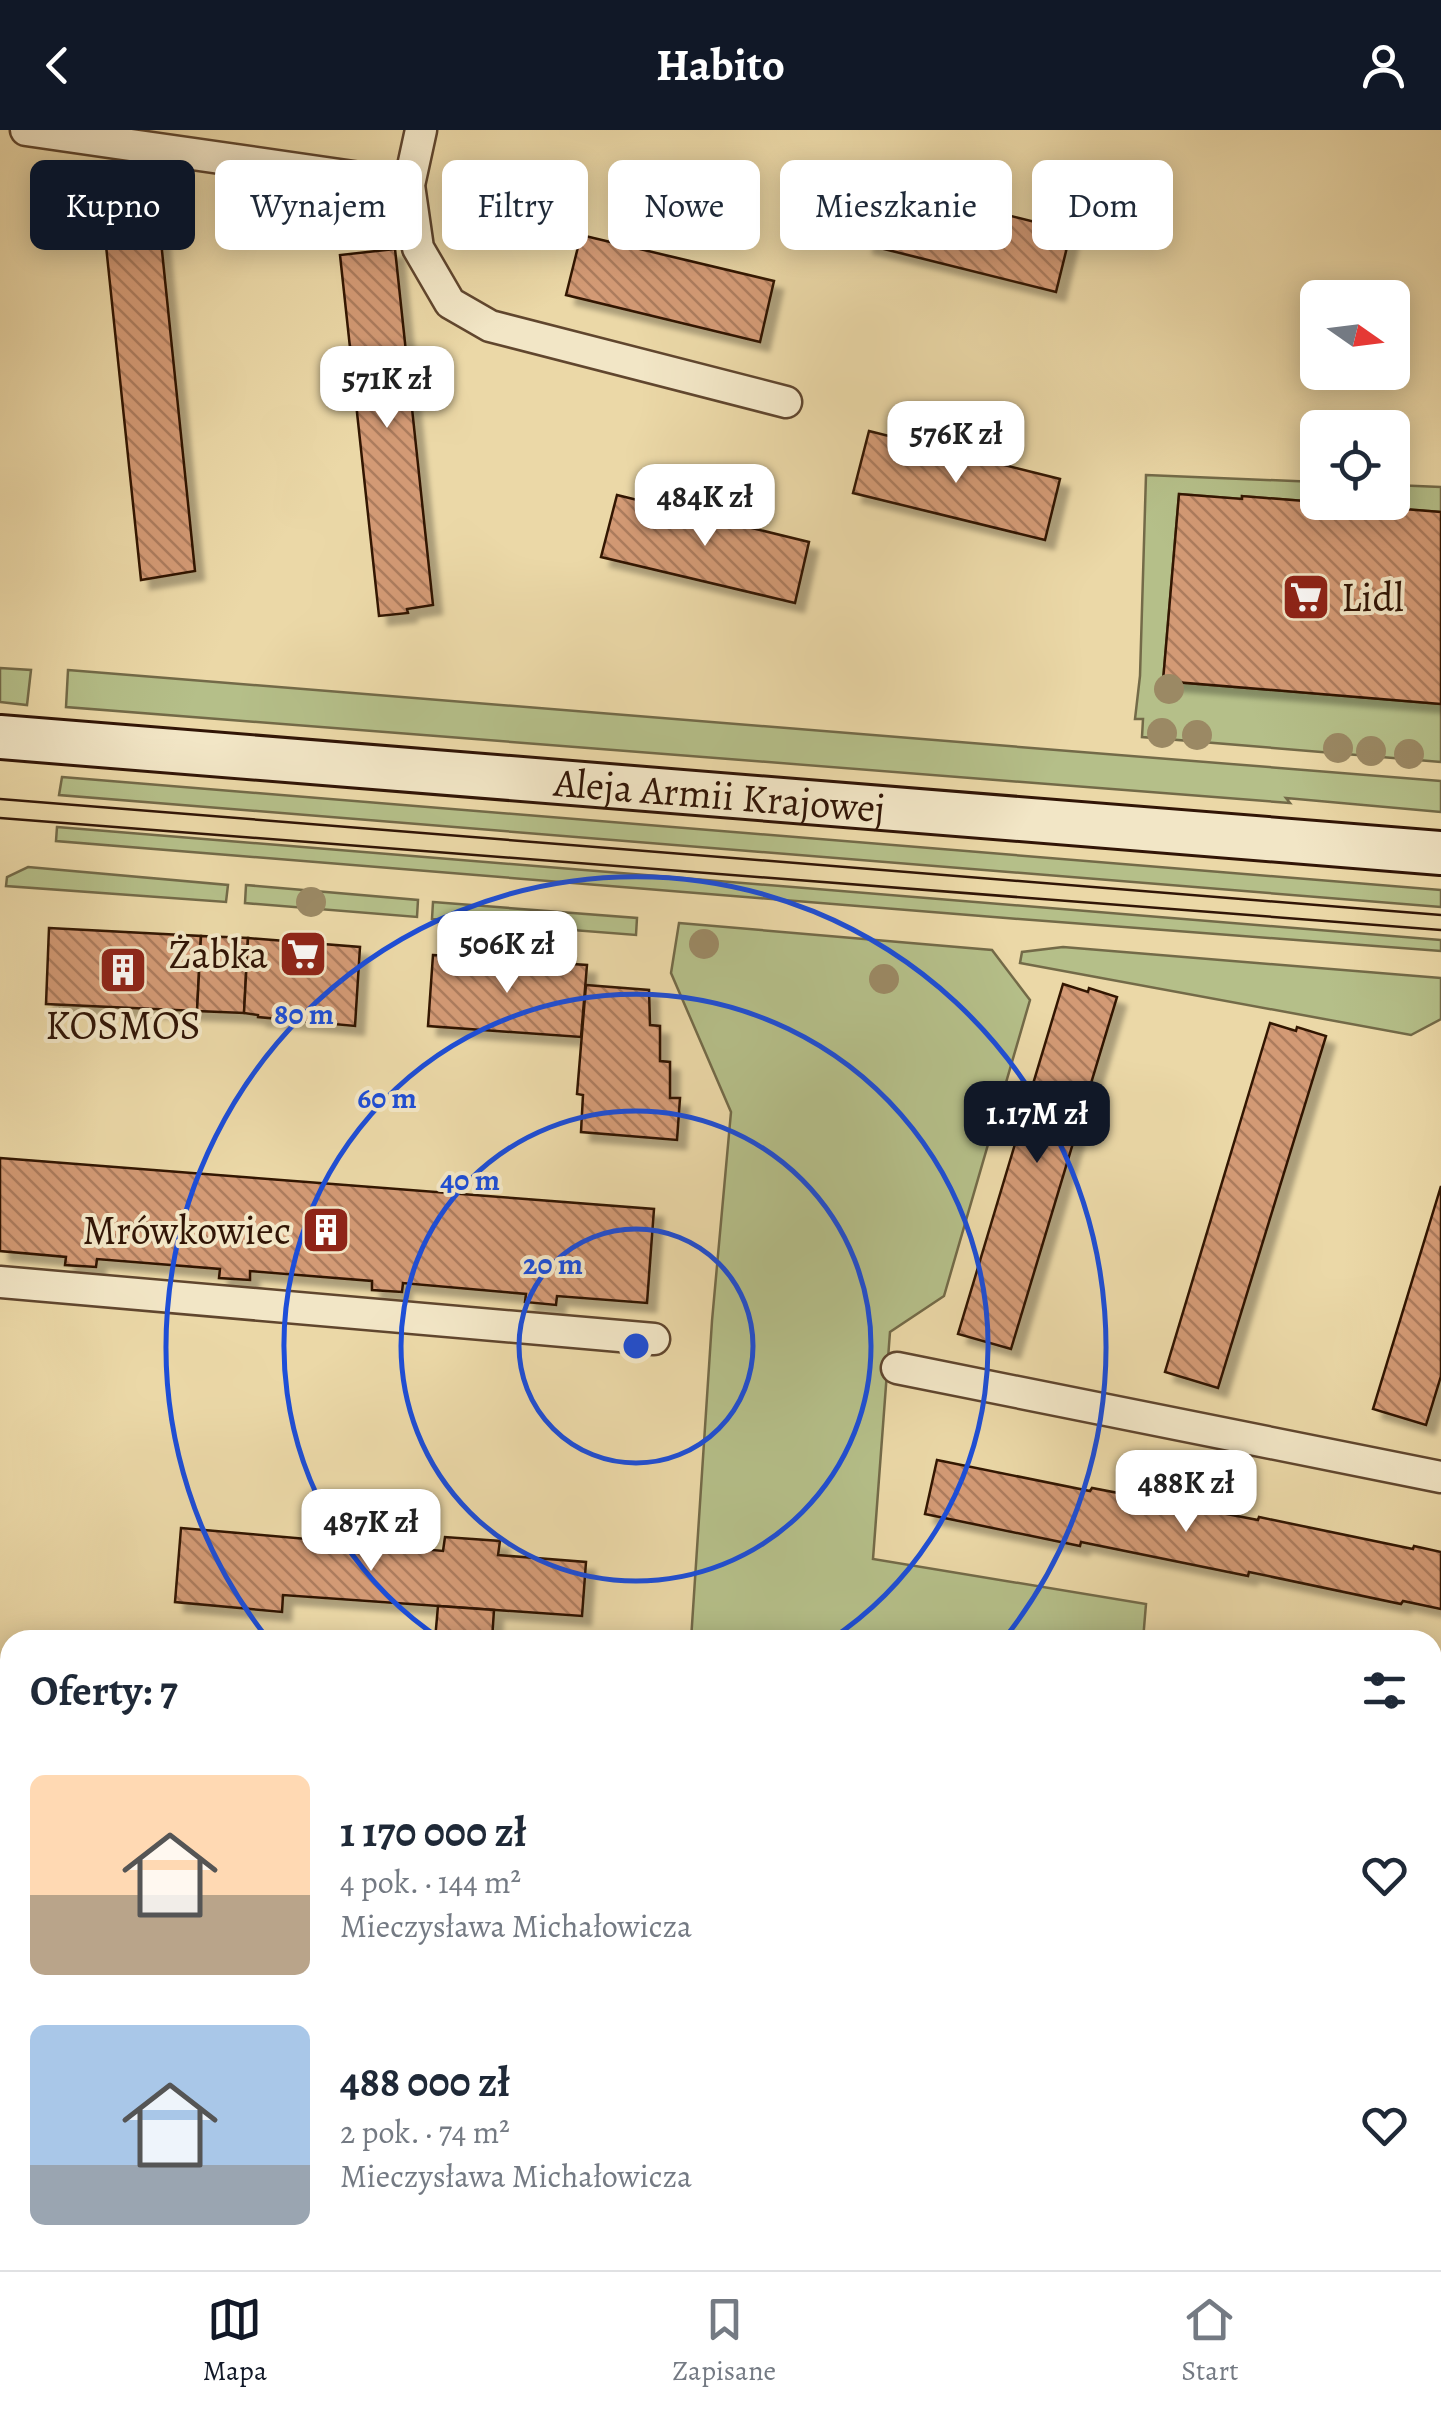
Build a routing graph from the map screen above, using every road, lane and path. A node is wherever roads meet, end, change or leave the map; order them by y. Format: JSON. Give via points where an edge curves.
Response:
{"nodes":[{"id":1,"x":26,"y":130,"type":"edge"},
{"id":2,"x":421,"y":130,"type":"edge"},
{"id":3,"x":235,"y":160,"type":"edge"},
{"id":4,"x":414,"y":160,"type":"edge"},
{"id":5,"x":419,"y":250,"type":"edge"},
{"id":6,"x":786,"y":402,"type":"dead end"},
{"id":7,"x":0,"y":737,"type":"edge"},
{"id":8,"x":1441,"y":852,"type":"edge"},
{"id":9,"x":0,"y":1282,"type":"edge"},
{"id":10,"x":654,"y":1339,"type":"dead end"},
{"id":11,"x":897,"y":1368,"type":"dead end"},
{"id":12,"x":1441,"y":1477,"type":"edge"}],
"edges":[{"from":1,"to":3,"type":"street"},
{"from":2,"to":4,"type":"street"},
{"from":5,"to":6,"type":"street","via":[[450,303],[490,326]]},
{"from":7,"to":8,"type":"main road","name":"Aleja Armii Krajowej"},
{"from":9,"to":10,"type":"street"},
{"from":11,"to":12,"type":"street"}]}
